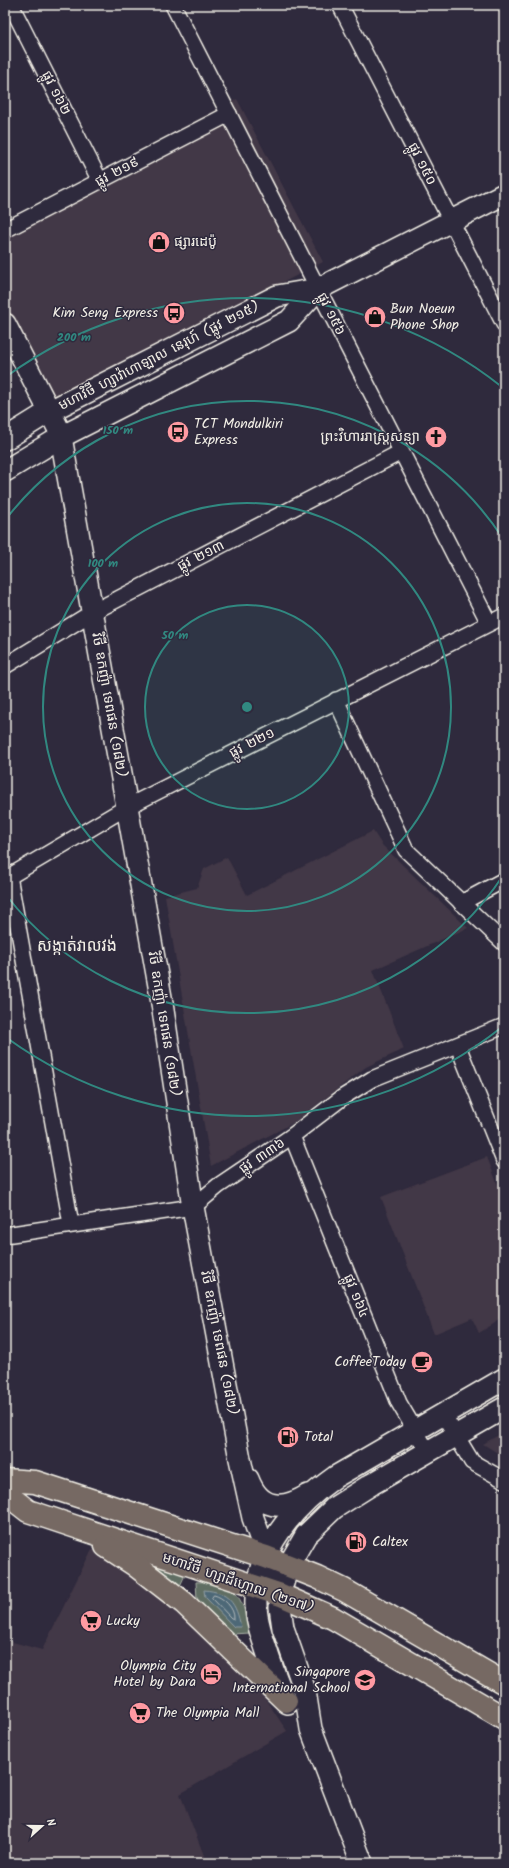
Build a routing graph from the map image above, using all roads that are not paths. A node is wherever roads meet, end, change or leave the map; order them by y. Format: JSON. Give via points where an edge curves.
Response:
{"nodes":[{"id":1,"x":11,"y":5,"type":"edge"},
{"id":2,"x":173,"y":5,"type":"edge"},
{"id":3,"x":340,"y":5,"type":"edge"},
{"id":4,"x":229,"y":114,"type":"junction"},
{"id":5,"x":100,"y":180,"type":"junction"},
{"id":6,"x":504,"y":194,"type":"edge"},
{"id":7,"x":451,"y":221,"type":"junction"},
{"id":8,"x":5,"y":230,"type":"edge"},
{"id":9,"x":318,"y":289,"type":"junction"},
{"id":10,"x":5,"y":324,"type":"edge"},
{"id":11,"x":504,"y":324,"type":"edge"},
{"id":12,"x":50,"y":411,"type":"junction"},
{"id":13,"x":61,"y":437,"type":"junction"},
{"id":14,"x":5,"y":439,"type":"edge"},
{"id":15,"x":401,"y":452,"type":"junction"},
{"id":16,"x":5,"y":471,"type":"edge"},
{"id":17,"x":93,"y":612,"type":"junction"},
{"id":18,"x":504,"y":616,"type":"edge"},
{"id":19,"x":489,"y":623,"type":"junction"},
{"id":20,"x":5,"y":666,"type":"edge"},
{"id":21,"x":336,"y":700,"type":"junction"},
{"id":22,"x":127,"y":807,"type":"junction"},
{"id":23,"x":7,"y":877,"type":"edge"},
{"id":24,"x":504,"y":880,"type":"edge"},
{"id":25,"x":461,"y":903,"type":"junction"},
{"id":26,"x":504,"y":943,"type":"edge"},
{"id":27,"x":504,"y":1026,"type":"edge"},
{"id":28,"x":458,"y":1046,"type":"junction"},
{"id":29,"x":292,"y":1136,"type":"junction"},
{"id":30,"x":504,"y":1160,"type":"edge"},
{"id":31,"x":193,"y":1207,"type":"junction"},
{"id":32,"x":72,"y":1224,"type":"junction"},
{"id":33,"x":5,"y":1235,"type":"edge"},
{"id":34,"x":504,"y":1379,"type":"edge"},
{"id":35,"x":504,"y":1408,"type":"edge"},
{"id":36,"x":443,"y":1414,"type":"junction"},
{"id":37,"x":415,"y":1430,"type":"junction"},
{"id":38,"x":456,"y":1435,"type":"junction"},
{"id":39,"x":428,"y":1452,"type":"junction"},
{"id":40,"x":240,"y":1459,"type":"junction"},
{"id":41,"x":5,"y":1480,"type":"edge"},
{"id":42,"x":504,"y":1480,"type":"edge"},
{"id":43,"x":318,"y":1489,"type":"junction"},
{"id":44,"x":5,"y":1493,"type":"edge"},
{"id":45,"x":80,"y":1528,"type":"junction"},
{"id":46,"x":266,"y":1557,"type":"junction"},
{"id":47,"x":288,"y":1566,"type":"junction"},
{"id":48,"x":257,"y":1588,"type":"junction"},
{"id":49,"x":281,"y":1596,"type":"junction"},
{"id":50,"x":444,"y":1647,"type":"junction"},
{"id":51,"x":429,"y":1674,"type":"junction"},
{"id":52,"x":504,"y":1683,"type":"edge"},
{"id":53,"x":286,"y":1702,"type":"junction"},
{"id":54,"x":504,"y":1718,"type":"edge"},
{"id":55,"x":311,"y":1729,"type":"junction"},
{"id":56,"x":362,"y":1863,"type":"edge"}],
"edges":[{"from":1,"to":5,"type":"street","name":"ផ្លូវ ១៦២"},
{"from":2,"to":4,"type":"street","name":"ផ្លូវ ១៥៦"},
{"from":3,"to":7,"type":"street","name":"ផ្លូវ ១៥០"},
{"from":4,"to":5,"type":"street","name":"ផ្លូវ ២១៩"},
{"from":4,"to":9,"type":"street","name":"ផ្លូវ ១៥៦"},
{"from":5,"to":8,"type":"street","name":"ផ្លូវ ២១៩"},
{"from":6,"to":7,"type":"street","name":"មហាវិថី ហ្សាវ៉ាហាឡាល នេរុហ៍ (ផ្លូវ ២១៥)"},
{"from":7,"to":9,"type":"street","name":"មហាវិថី ហ្សាវ៉ាហាឡាល នេរុហ៍ (ផ្លូវ ២១៥)"},
{"from":7,"to":11,"type":"street","name":"ផ្លូវ ១៥០"},
{"from":9,"to":12,"type":"street","name":"មហាវិថី ហ្សាវ៉ាហាឡាល នេរុហ៍ (ផ្លូវ ២១៥)","via":[[277,296]]},
{"from":9,"to":13,"type":"street","name":"មហាវិថី ហ្សាវ៉ាហាឡាល នេរុហ៍ (ផ្លូវ ២១៥)","via":[[290,321]]},
{"from":9,"to":15,"type":"street","name":"ផ្លូវ ១៥៦"},
{"from":10,"to":12,"type":"street","name":"វិថី ឧកញ៉ា ទេពផន (១៨២)"},
{"from":12,"to":13,"type":"street","name":"វិថី ឧកញ៉ា ទេពផន (១៨២)"},
{"from":12,"to":14,"type":"street","name":"មហាវិថី ហ្សាវ៉ាហាឡាល នេរុហ៍ (ផ្លូវ ២១៥)"},
{"from":13,"to":16,"type":"street","name":"មហាវិថី ហ្សាវ៉ាហាឡាល នេរុហ៍ (ផ្លូវ ២១៥)"},
{"from":13,"to":17,"type":"street","name":"វិថី ឧកញ៉ា ទេពផន (១៨២)"},
{"from":15,"to":17,"type":"street","name":"ផ្លូវ ២១៣"},
{"from":15,"to":19,"type":"street","name":"ផ្លូវ ១៥៦"},
{"from":17,"to":20,"type":"street","name":"ផ្លូវ ២១៣"},
{"from":17,"to":22,"type":"street","name":"វិថី ឧកញ៉ា ទេពផន (១៨២)"},
{"from":18,"to":19,"type":"street","name":"ផ្លូវ ២២១"},
{"from":19,"to":21,"type":"street","name":"ផ្លូវ ២២១"},
{"from":21,"to":22,"type":"street","name":"ផ្លូវ ២២១"},
{"from":21,"to":25,"type":"street","via":[[406,850]]},
{"from":22,"to":23,"type":"street","name":"ផ្លូវ ២២១"},
{"from":22,"to":31,"type":"street","name":"វិថី ឧកញ៉ា ទេពផន (១៨២)","via":[[161,997]]},
{"from":23,"to":32,"type":"street"},
{"from":24,"to":25,"type":"street"},
{"from":25,"to":26,"type":"street"},
{"from":27,"to":28,"type":"street","name":"ផ្លូវ ៣៣៦"},
{"from":28,"to":29,"type":"street","name":"ផ្លូវ ៣៣៦","via":[[372,1079],[343,1097]]},
{"from":28,"to":30,"type":"street"},
{"from":29,"to":31,"type":"street","name":"ផ្លូវ ៣៣៦","via":[[218,1186]]},
{"from":29,"to":37,"type":"street","name":"ផ្លូវ ១៦៤","via":[[399,1404]]},
{"from":31,"to":32,"type":"street"},
{"from":31,"to":40,"type":"street","name":"វិថី ឧកញ៉ា ទេពផន (១៨២)"},
{"from":32,"to":33,"type":"street"},
{"from":34,"to":36,"type":"street"},
{"from":35,"to":38,"type":"street"},
{"from":36,"to":37,"type":"street"},
{"from":36,"to":38,"type":"street"},
{"from":37,"to":39,"type":"street","name":"ផ្លូវ ១៦៤"},
{"from":37,"to":43,"type":"street","via":[[360,1461]]},
{"from":38,"to":39,"type":"street"},
{"from":38,"to":42,"type":"street","via":[[472,1462]]},
{"from":39,"to":47,"type":"street","via":[[334,1508],[306,1534]]},
{"from":40,"to":43,"type":"street","via":[[251,1487],[258,1498],[268,1504],[290,1505]]},
{"from":40,"to":46,"type":"street","name":"វិថី ឧកញ៉ា ទេពផន (១៨២)","via":[[253,1518]]},
{"from":41,"to":46,"type":"main road","via":[[35,1482]]},
{"from":43,"to":46,"type":"street","name":"វិថី ឧកញ៉ា ទេពផន (១៨២)","via":[[288,1520]]},
{"from":44,"to":45,"type":"main road","name":"មហាវិថី ហ្សាដឹហ្គោល (២១៧)","via":[[28,1510]]},
{"from":45,"to":48,"type":"main road","name":"មហាវិថី ហ្សាដឹហ្គោល (២១៧)"},
{"from":45,"to":53,"type":"main road","via":[[135,1565],[184,1603]]},
{"from":46,"to":47,"type":"main road"},
{"from":46,"to":48,"type":"street","name":"វិថី ឧកញ៉ា ទេពផន (១៨២)"},
{"from":46,"to":49,"type":"street","name":"វិថី ឧកញ៉ា ទេពផន (១៨២)"},
{"from":47,"to":49,"type":"street"},
{"from":47,"to":50,"type":"main road","via":[[344,1590]]},
{"from":48,"to":49,"type":"main road","name":"មហាវិថី ហ្សាដឹហ្គោល (២១៧)"},
{"from":48,"to":53,"type":"street","name":"វិថី ឧកញ៉ា ទេពផន (១៨២)","via":[[256,1605],[261,1634]]},
{"from":49,"to":51,"type":"main road","name":"មហាវិថី ហ្សាដឹហ្គោល (២១៧)","via":[[333,1618]]},
{"from":49,"to":55,"type":"street","name":"វិថី ឧកញ៉ា ទេពផន (១៨២)","via":[[283,1628],[305,1691]]},
{"from":50,"to":51,"type":"main road"},
{"from":50,"to":52,"type":"main road"},
{"from":51,"to":54,"type":"main road","name":"មហាវិថី ហ្សាដឹហ្គោល (២១៧)"},
{"from":53,"to":55,"type":"street","name":"វិថី ឧកញ៉ា ទេពផន (១៨២)"},
{"from":55,"to":56,"type":"street","name":"វិថី ឧកញ៉ា ទេពផន (១៨២)"}]}
